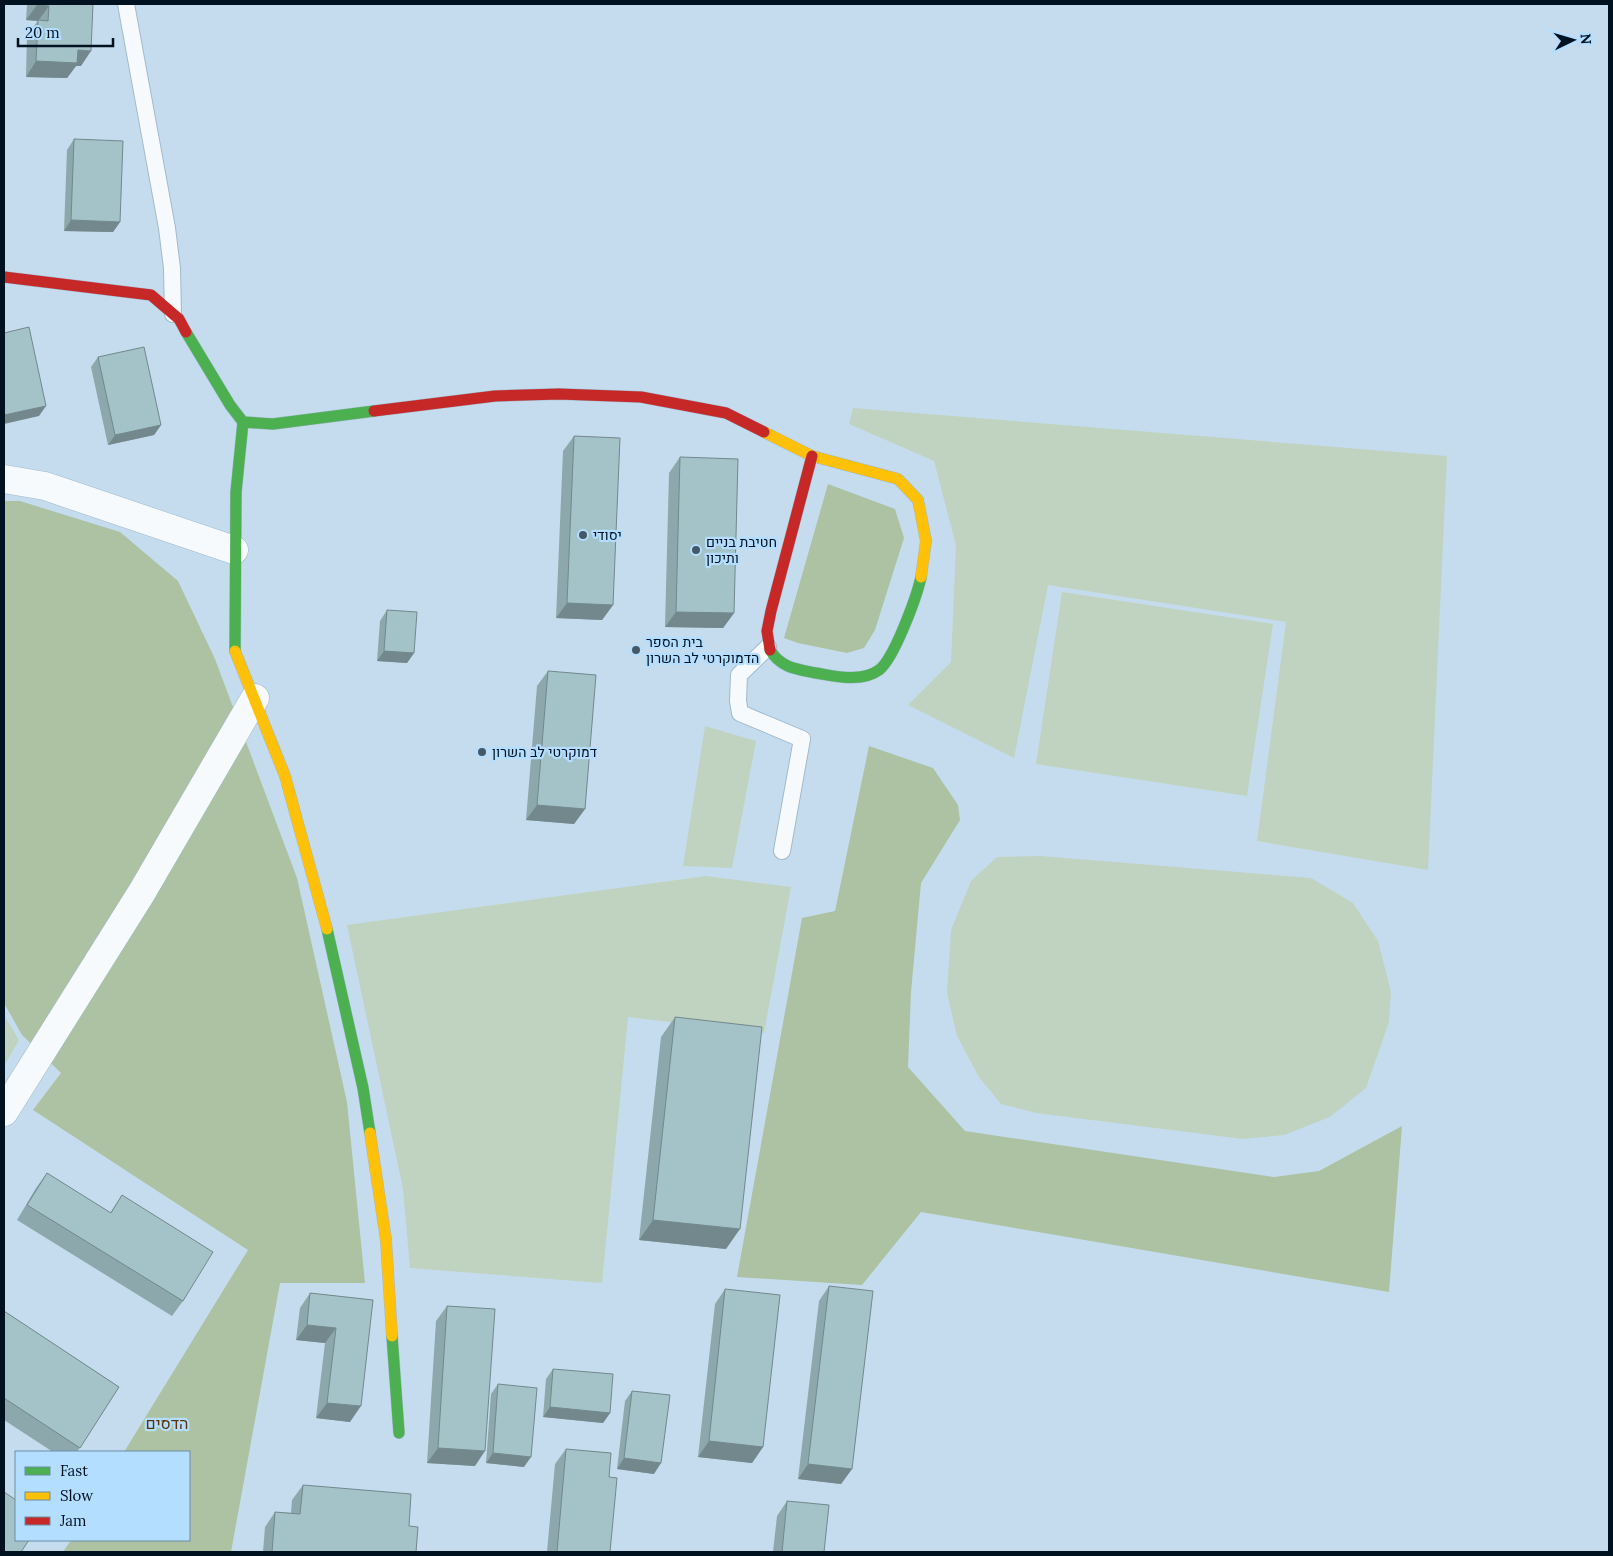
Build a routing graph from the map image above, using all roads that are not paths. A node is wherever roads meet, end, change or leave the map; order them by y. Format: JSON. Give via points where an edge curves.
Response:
{"nodes":[{"id":1,"x":126,"y":4,"type":"edge"},
{"id":2,"x":4,"y":278,"type":"edge"},
{"id":3,"x":173,"y":314,"type":"junction"},
{"id":4,"x":243,"y":422,"type":"junction"},
{"id":5,"x":812,"y":456,"type":"junction"},
{"id":6,"x":4,"y":479,"type":"edge"},
{"id":7,"x":234,"y":550,"type":"junction"},
{"id":8,"x":768,"y":646,"type":"junction"},
{"id":9,"x":255,"y":698,"type":"junction"},
{"id":10,"x":782,"y":851,"type":"dead end"},
{"id":11,"x":4,"y":1112,"type":"edge"},
{"id":12,"x":399,"y":1433,"type":"dead end"}],
"edges":[{"from":1,"to":3,"type":"lane","via":[[167,228]]},
{"from":2,"to":3,"type":"street","via":[[151,295]]},
{"from":3,"to":4,"type":"street"},
{"from":4,"to":5,"type":"street","via":[[273,424],[495,396],[641,397],[726,413]]},
{"from":4,"to":7,"type":"street"},
{"from":5,"to":8,"type":"street","via":[[771,611]]},
{"from":5,"to":8,"type":"street","via":[[898,479],[918,500],[926,541],[920,580],[897,645],[879,670],[850,679],[799,670],[777,661]]},
{"from":6,"to":7,"type":"street","via":[[45,486]]},
{"from":7,"to":9,"type":"street","via":[[233,647]]},
{"from":8,"to":10,"type":"lane","via":[[739,675],[738,701],[740,713],[802,739]]},
{"from":9,"to":11,"type":"street","via":[[142,892]]},
{"from":9,"to":12,"type":"street","via":[[285,776],[305,844],[335,957],[363,1088],[386,1240]]}]}
